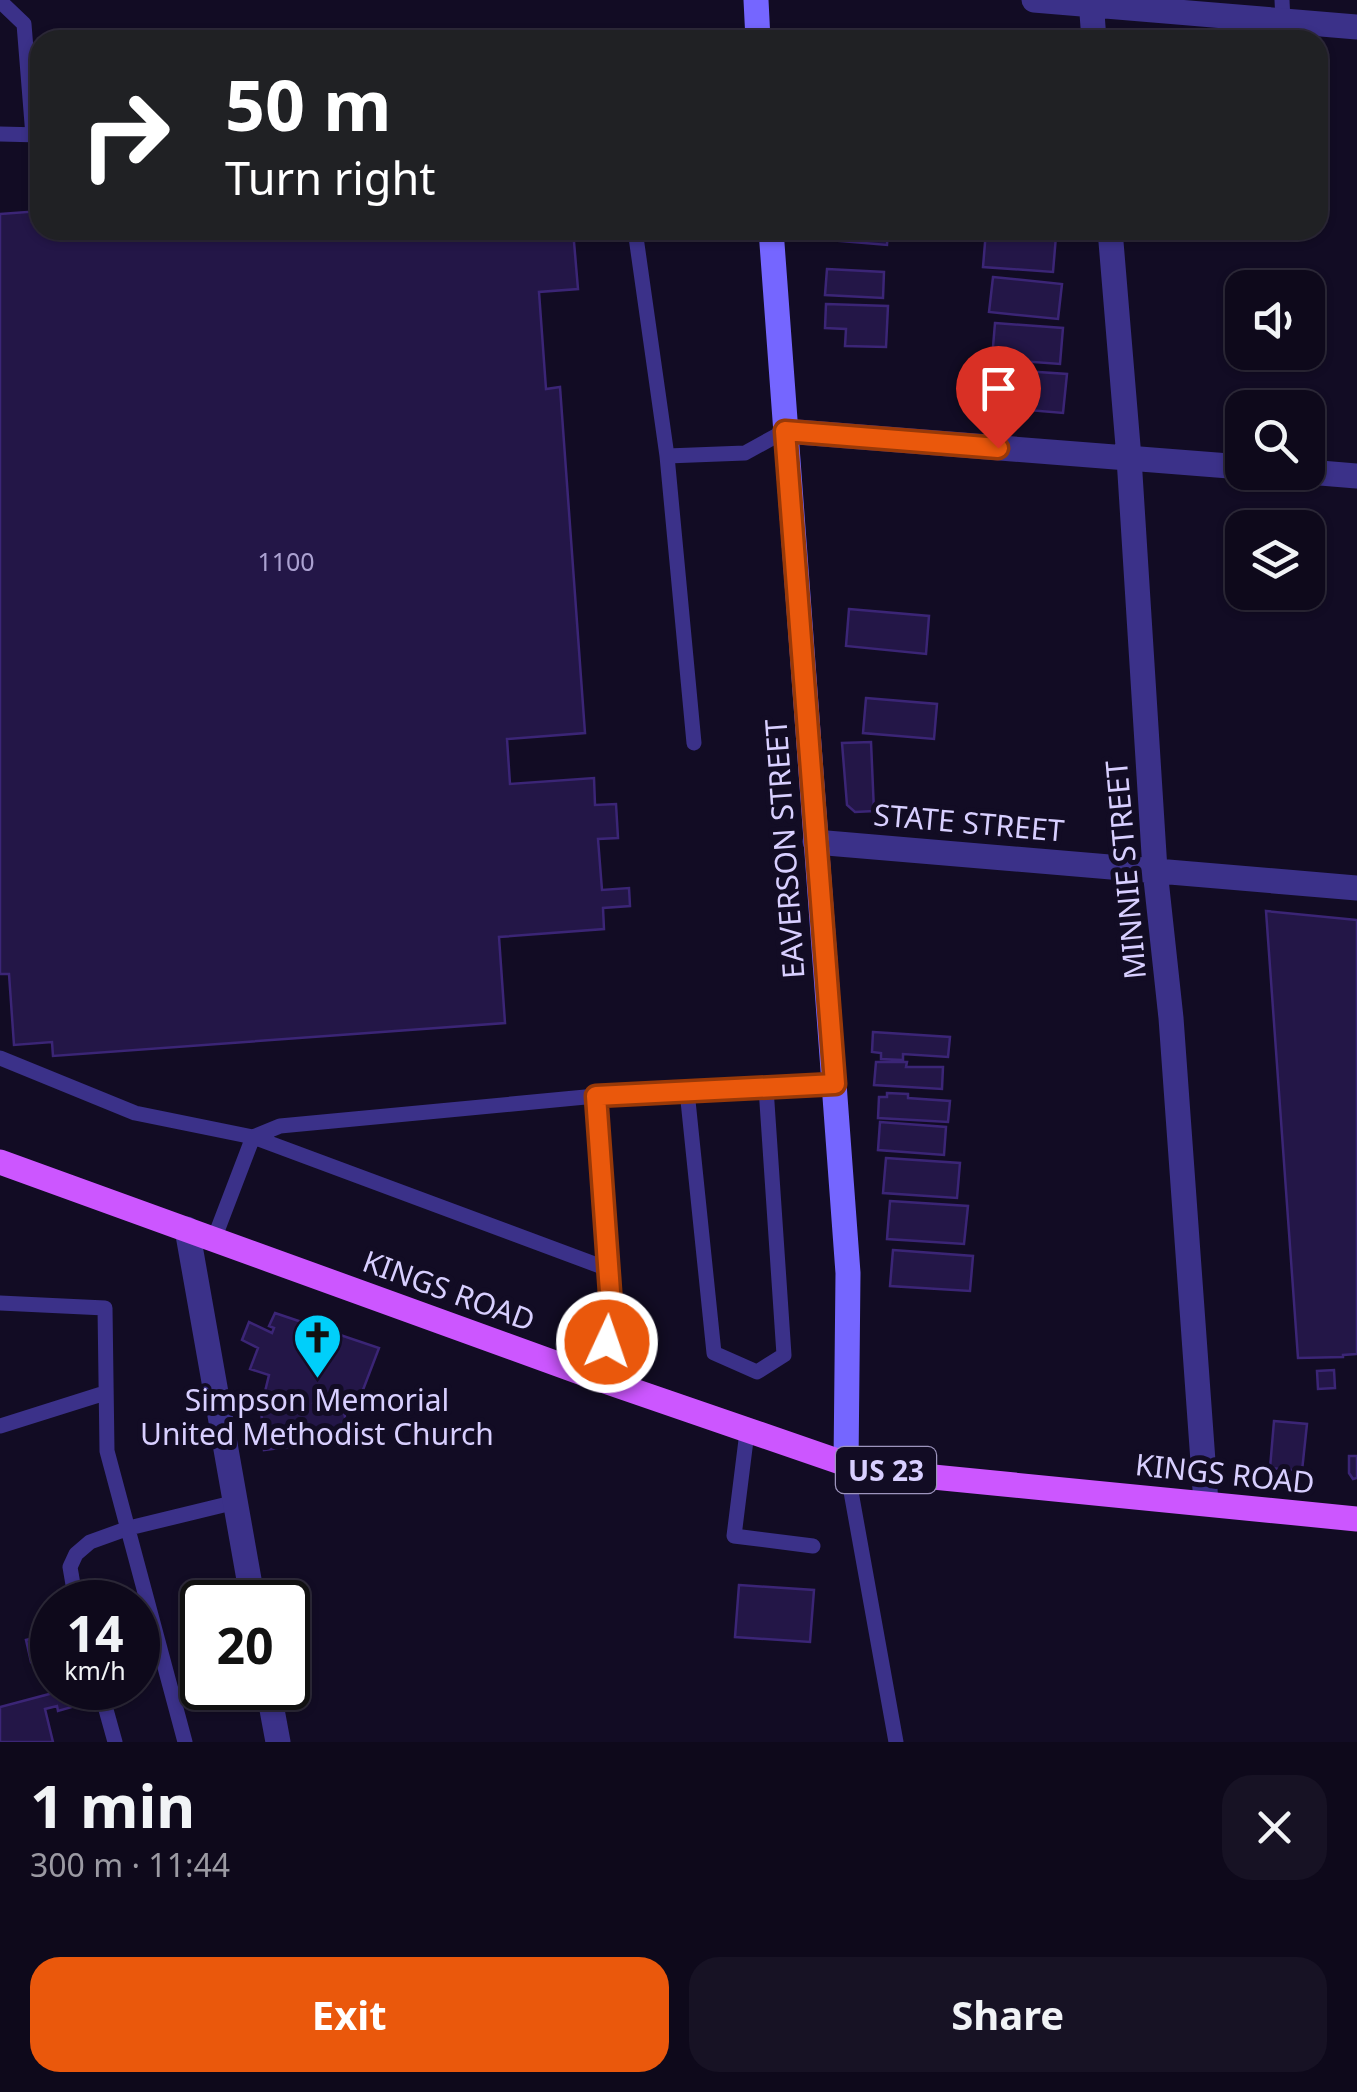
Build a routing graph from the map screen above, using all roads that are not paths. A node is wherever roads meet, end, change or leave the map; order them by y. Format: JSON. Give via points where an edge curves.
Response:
{"nodes":[{"id":1,"x":756,"y":0,"type":"edge"},
{"id":2,"x":1034,"y":0,"type":"edge"},
{"id":3,"x":0,"y":2,"type":"edge"},
{"id":4,"x":1091,"y":2,"type":"edge"},
{"id":5,"x":1282,"y":10,"type":"edge"},
{"id":6,"x":1357,"y":27,"type":"edge"},
{"id":7,"x":758,"y":30,"type":"edge"},
{"id":8,"x":1093,"y":30,"type":"edge"},
{"id":9,"x":30,"y":76,"type":"edge"},
{"id":10,"x":0,"y":134,"type":"edge"},
{"id":11,"x":30,"y":136,"type":"edge"},
{"id":12,"x":636,"y":240,"type":"edge"},
{"id":13,"x":772,"y":240,"type":"edge"},
{"id":14,"x":1111,"y":240,"type":"edge"},
{"id":15,"x":785,"y":431,"type":"junction"},
{"id":16,"x":668,"y":456,"type":"junction"},
{"id":17,"x":1129,"y":458,"type":"junction"},
{"id":18,"x":1225,"y":466,"type":"edge"},
{"id":19,"x":1325,"y":473,"type":"edge"},
{"id":20,"x":1357,"y":476,"type":"edge"},
{"id":21,"x":694,"y":744,"type":"dead end"},
{"id":22,"x":816,"y":842,"type":"junction"},
{"id":23,"x":1155,"y":870,"type":"junction"},
{"id":24,"x":1357,"y":888,"type":"edge"},
{"id":25,"x":0,"y":1058,"type":"edge"},
{"id":26,"x":835,"y":1084,"type":"junction"},
{"id":27,"x":766,"y":1088,"type":"junction"},
{"id":28,"x":687,"y":1092,"type":"junction"},
{"id":29,"x":596,"y":1096,"type":"junction"},
{"id":30,"x":254,"y":1137,"type":"junction"},
{"id":31,"x":0,"y":1162,"type":"edge"},
{"id":32,"x":187,"y":1230,"type":"junction"},
{"id":33,"x":214,"y":1239,"type":"junction"},
{"id":34,"x":608,"y":1269,"type":"junction"},
{"id":35,"x":0,"y":1303,"type":"edge"},
{"id":36,"x":598,"y":1379,"type":"junction"},
{"id":37,"x":105,"y":1393,"type":"junction"},
{"id":38,"x":0,"y":1426,"type":"edge"},
{"id":39,"x":748,"y":1432,"type":"junction"},
{"id":40,"x":846,"y":1464,"type":"junction"},
{"id":41,"x":236,"y":1502,"type":"junction"},
{"id":42,"x":1206,"y":1504,"type":"junction"},
{"id":43,"x":1357,"y":1519,"type":"edge"},
{"id":44,"x":129,"y":1528,"type":"junction"},
{"id":45,"x":813,"y":1546,"type":"dead end"},
{"id":46,"x":70,"y":1580,"type":"edge"},
{"id":47,"x":250,"y":1580,"type":"edge"},
{"id":48,"x":106,"y":1710,"type":"edge"},
{"id":49,"x":272,"y":1710,"type":"edge"},
{"id":50,"x":115,"y":1742,"type":"edge"},
{"id":51,"x":185,"y":1742,"type":"edge"},
{"id":52,"x":278,"y":1742,"type":"edge"},
{"id":53,"x":896,"y":1742,"type":"edge"}],
"edges":[{"from":1,"to":7,"type":"street"},
{"from":2,"to":4,"type":"street"},
{"from":3,"to":9,"type":"lane","via":[[24,24]]},
{"from":4,"to":5,"type":"street"},
{"from":4,"to":8,"type":"street"},
{"from":5,"to":6,"type":"street"},
{"from":10,"to":11,"type":"lane"},
{"from":12,"to":16,"type":"lane"},
{"from":13,"to":15,"type":"street","name":"EAVERSON STREET"},
{"from":14,"to":17,"type":"street","name":"MINNIE STREET"},
{"from":15,"to":16,"type":"lane","via":[[745,453]]},
{"from":15,"to":17,"type":"street"},
{"from":15,"to":22,"type":"street","name":"EAVERSON STREET"},
{"from":16,"to":21,"type":"lane"},
{"from":17,"to":18,"type":"street"},
{"from":17,"to":23,"type":"street","name":"MINNIE STREET"},
{"from":19,"to":20,"type":"street"},
{"from":22,"to":23,"type":"street","name":"STATE STREET"},
{"from":22,"to":26,"type":"street","name":"EAVERSON STREET"},
{"from":23,"to":24,"type":"street","name":"STATE STREET"},
{"from":23,"to":42,"type":"street","name":"MINNIE STREET"},
{"from":25,"to":30,"type":"lane","via":[[135,1112]]},
{"from":26,"to":27,"type":"lane"},
{"from":26,"to":40,"type":"street","name":"EAVERSON STREET","via":[[848,1273]]},
{"from":27,"to":28,"type":"lane"},
{"from":27,"to":28,"type":"lane","via":[[784,1355],[757,1372],[714,1353]]},
{"from":28,"to":29,"type":"lane"},
{"from":29,"to":30,"type":"lane","via":[[280,1126]]},
{"from":29,"to":34,"type":"lane"},
{"from":30,"to":33,"type":"lane"},
{"from":30,"to":34,"type":"lane"},
{"from":31,"to":32,"type":"main road","name":"KINGS ROAD","number":"US 23"},
{"from":32,"to":33,"type":"main road","name":"KINGS ROAD","number":"US 23"},
{"from":32,"to":41,"type":"street"},
{"from":33,"to":36,"type":"main road","name":"KINGS ROAD","number":"US 23"},
{"from":34,"to":36,"type":"lane","via":[[612,1320]]},
{"from":35,"to":37,"type":"lane","via":[[105,1308]]},
{"from":36,"to":39,"type":"main road","name":"KINGS ROAD","number":"US 23"},
{"from":37,"to":38,"type":"lane"},
{"from":37,"to":44,"type":"lane","via":[[107,1451]]},
{"from":39,"to":40,"type":"main road","name":"KINGS ROAD","number":"US 23"},
{"from":39,"to":45,"type":"lane","via":[[734,1536]]},
{"from":40,"to":42,"type":"main road","name":"KINGS ROAD","number":"US 23"},
{"from":40,"to":53,"type":"lane"},
{"from":41,"to":44,"type":"lane"},
{"from":41,"to":47,"type":"street"},
{"from":42,"to":43,"type":"main road","name":"KINGS ROAD","number":"US 23"},
{"from":44,"to":46,"type":"lane","via":[[76,1554]]},
{"from":44,"to":51,"type":"lane"},
{"from":48,"to":50,"type":"lane"},
{"from":49,"to":52,"type":"street"}]}
